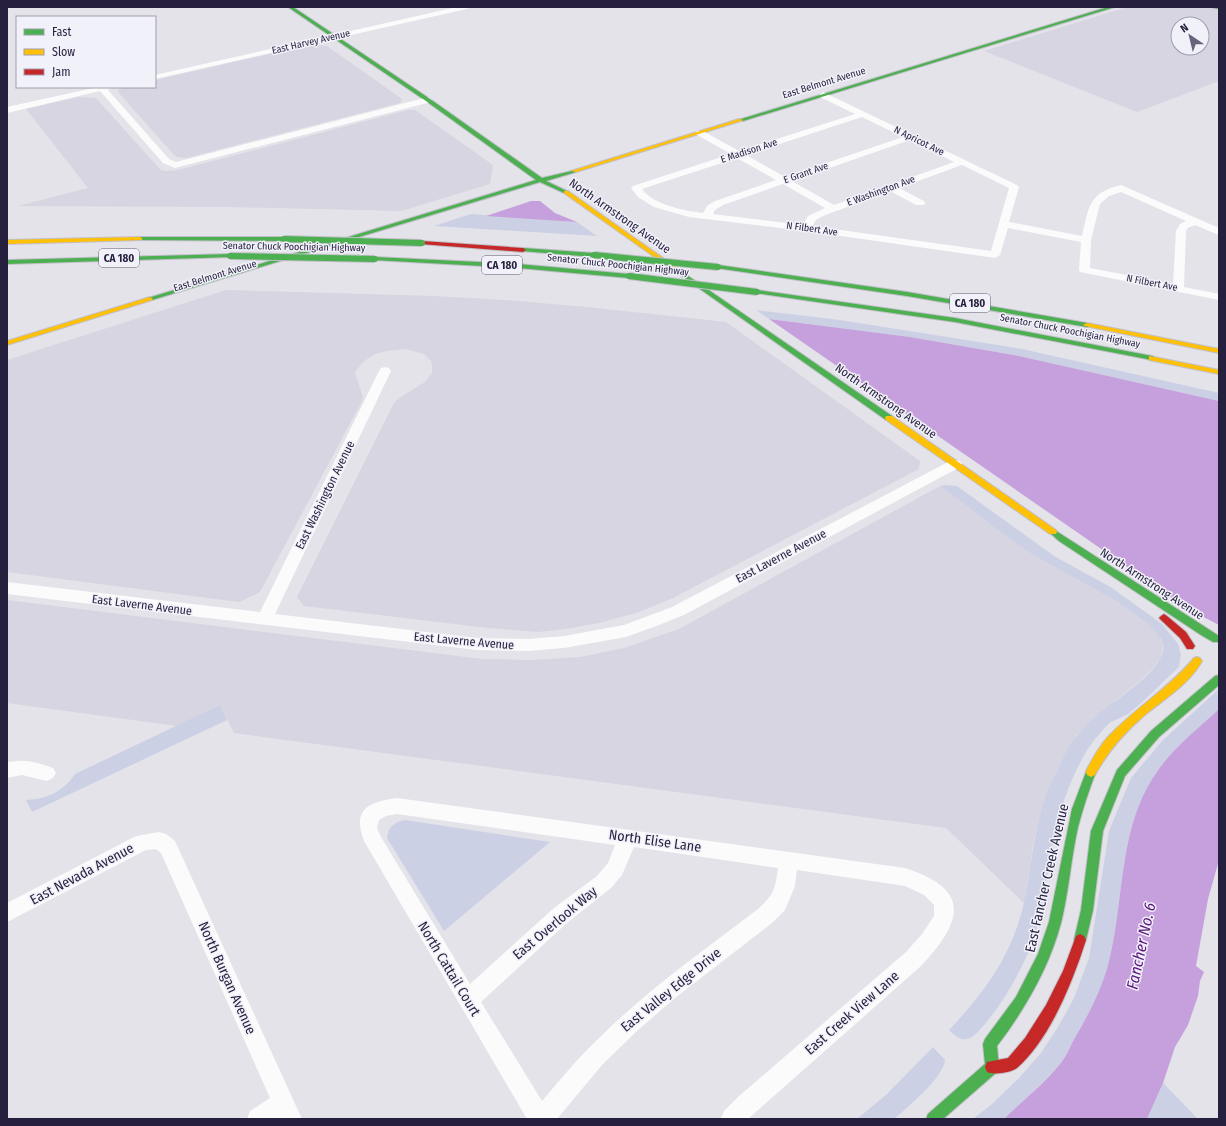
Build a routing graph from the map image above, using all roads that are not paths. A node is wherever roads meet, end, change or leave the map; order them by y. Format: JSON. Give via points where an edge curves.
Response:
{"nodes":[{"id":1,"x":290,"y":7,"type":"edge"},
{"id":2,"x":467,"y":7,"type":"edge"},
{"id":3,"x":1113,"y":7,"type":"edge"},
{"id":4,"x":1215,"y":7,"type":"edge"},
{"id":5,"x":1219,"y":8,"type":"edge"},
{"id":6,"x":333,"y":37,"type":"junction"},
{"id":7,"x":156,"y":77,"type":"edge"},
{"id":8,"x":106,"y":88,"type":"edge"},
{"id":9,"x":823,"y":95,"type":"junction"},
{"id":10,"x":428,"y":100,"type":"junction"},
{"id":11,"x":7,"y":110,"type":"edge"},
{"id":12,"x":863,"y":114,"type":"junction"},
{"id":13,"x":700,"y":133,"type":"junction"},
{"id":14,"x":911,"y":137,"type":"junction"},
{"id":15,"x":738,"y":154,"type":"junction"},
{"id":16,"x":962,"y":162,"type":"junction"},
{"id":17,"x":784,"y":180,"type":"junction"},
{"id":18,"x":542,"y":181,"type":"junction"},
{"id":19,"x":636,"y":188,"type":"joint"},
{"id":20,"x":891,"y":188,"type":"junction"},
{"id":21,"x":555,"y":198,"type":"dead end"},
{"id":22,"x":920,"y":203,"type":"dead end"},
{"id":23,"x":834,"y":209,"type":"junction"},
{"id":24,"x":575,"y":210,"type":"dead end"},
{"id":25,"x":706,"y":216,"type":"junction"},
{"id":26,"x":1195,"y":221,"type":"junction"},
{"id":27,"x":1004,"y":224,"type":"junction"},
{"id":28,"x":806,"y":228,"type":"junction"},
{"id":29,"x":1219,"y":232,"type":"edge"},
{"id":30,"x":7,"y":238,"type":"edge"},
{"id":31,"x":78,"y":240,"type":"junction"},
{"id":32,"x":1086,"y":240,"type":"junction"},
{"id":33,"x":7,"y":242,"type":"edge"},
{"id":34,"x":7,"y":262,"type":"edge"},
{"id":35,"x":1178,"y":288,"type":"junction"},
{"id":36,"x":692,"y":293,"type":"dead end"},
{"id":37,"x":1219,"y":297,"type":"edge"},
{"id":38,"x":7,"y":343,"type":"edge"},
{"id":39,"x":30,"y":346,"type":"dead end"},
{"id":40,"x":1219,"y":351,"type":"edge"},
{"id":41,"x":385,"y":371,"type":"dead end"},
{"id":42,"x":1219,"y":372,"type":"edge"},
{"id":43,"x":946,"y":468,"type":"junction"},
{"id":44,"x":7,"y":588,"type":"edge"},
{"id":45,"x":1159,"y":614,"type":"dead end"},
{"id":46,"x":265,"y":619,"type":"junction"},
{"id":47,"x":1217,"y":640,"type":"edge"},
{"id":48,"x":1190,"y":646,"type":"junction"},
{"id":49,"x":1200,"y":664,"type":"joint"},
{"id":50,"x":1218,"y":674,"type":"edge"},
{"id":51,"x":7,"y":770,"type":"edge"},
{"id":52,"x":47,"y":774,"type":"dead end"},
{"id":53,"x":370,"y":815,"type":"joint"},
{"id":54,"x":627,"y":837,"type":"junction"},
{"id":55,"x":159,"y":840,"type":"joint"},
{"id":56,"x":788,"y":861,"type":"junction"},
{"id":57,"x":937,"y":894,"type":"joint"},
{"id":58,"x":7,"y":913,"type":"edge"},
{"id":59,"x":468,"y":1000,"type":"junction"},
{"id":60,"x":992,"y":1067,"type":"junction"},
{"id":61,"x":287,"y":1111,"type":"edge"},
{"id":62,"x":258,"y":1119,"type":"edge"},
{"id":63,"x":541,"y":1119,"type":"edge"},
{"id":64,"x":732,"y":1119,"type":"edge"},
{"id":65,"x":933,"y":1119,"type":"edge"}],
"edges":[{"from":1,"to":6,"type":"main road","name":"North Armstrong Avenue"},
{"from":2,"to":6,"type":"street","name":"East Harvey Avenue"},
{"from":3,"to":9,"type":"main road","name":"East Belmont Avenue"},
{"from":4,"to":5,"type":"main road"},
{"from":6,"to":7,"type":"street","name":"East Harvey Avenue"},
{"from":6,"to":10,"type":"main road","name":"North Armstrong Avenue"},
{"from":8,"to":10,"type":"street","via":[[166,161],[176,165]]},
{"from":8,"to":11,"type":"street"},
{"from":9,"to":12,"type":"street","name":"N Apricot Ave"},
{"from":9,"to":13,"type":"main road","name":"East Belmont Avenue"},
{"from":10,"to":18,"type":"main road","name":"North Armstrong Avenue"},
{"from":12,"to":14,"type":"street","name":"N Apricot Ave"},
{"from":12,"to":15,"type":"street","name":"E Madison Ave"},
{"from":13,"to":15,"type":"street"},
{"from":13,"to":18,"type":"main road","name":"East Belmont Avenue"},
{"from":14,"to":16,"type":"street","name":"N Apricot Ave"},
{"from":14,"to":17,"type":"street","name":"E Grant Ave"},
{"from":15,"to":17,"type":"street"},
{"from":15,"to":19,"type":"street","name":"E Madison Ave"},
{"from":16,"to":20,"type":"street","name":"E Washington Ave"},
{"from":16,"to":27,"type":"street","name":"N Apricot Ave","via":[[1014,187]]},
{"from":17,"to":23,"type":"street"},
{"from":17,"to":25,"type":"street","name":"E Grant Ave","via":[[719,203],[711,208]]},
{"from":18,"to":21,"type":"main road","name":"North Armstrong Avenue","via":[[548,193]]},
{"from":18,"to":38,"type":"main road","name":"East Belmont Avenue"},
{"from":18,"to":39,"type":"main road","name":"East Belmont Avenue","via":[[529,189]]},
{"from":18,"to":43,"type":"main road","name":"North Armstrong Avenue","via":[[562,189]]},
{"from":19,"to":25,"type":"street","name":"N Filbert Ave","via":[[642,195],[658,204],[689,214]]},
{"from":20,"to":22,"type":"street"},
{"from":20,"to":23,"type":"street","name":"E Washington Ave"},
{"from":23,"to":28,"type":"street","name":"E Washington Ave","via":[[812,218]]},
{"from":24,"to":36,"type":"main road","name":"North Armstrong Avenue"},
{"from":25,"to":28,"type":"street","name":"N Filbert Ave"},
{"from":26,"to":29,"type":"street"},
{"from":26,"to":32,"type":"street","via":[[1121,188],[1106,194],[1095,203]]},
{"from":26,"to":35,"type":"street","via":[[1184,226],[1181,231]]},
{"from":27,"to":28,"type":"street","name":"N Filbert Ave","via":[[995,255]]},
{"from":27,"to":32,"type":"street"},
{"from":30,"to":31,"type":"main road"},
{"from":31,"to":33,"type":"main road","name":"Senator Chuck Poochigian Highway","number":"CA 180"},
{"from":31,"to":40,"type":"main road","name":"Senator Chuck Poochigian Highway","number":"CA 180","bridge":true,"via":[[284,239],[422,243],[594,254],[850,284],[999,308]]},
{"from":32,"to":35,"type":"street","name":"N Filbert Ave","via":[[1084,270]]},
{"from":34,"to":42,"type":"main road","name":"Senator Chuck Poochigian Highway","number":"CA 180","bridge":true,"via":[[230,256],[374,259],[518,266],[629,276],[955,320]]},
{"from":35,"to":37,"type":"street","name":"N Filbert Ave"},
{"from":41,"to":46,"type":"street","name":"East Washington Avenue"},
{"from":43,"to":46,"type":"street","name":"East Laverne Avenue","via":[[678,610],[626,631],[564,642],[492,645]]},
{"from":43,"to":47,"type":"main road","name":"North Armstrong Avenue","via":[[1130,582]]},
{"from":44,"to":46,"type":"street","name":"East Laverne Avenue"},
{"from":45,"to":48,"type":"main road","name":"North Armstrong Avenue","via":[[1173,625]]},
{"from":47,"to":48,"type":"main road","via":[[1202,638],[1192,642]]},
{"from":48,"to":49,"type":"main road","name":"North Armstrong Avenue","via":[[1190,651]]},
{"from":49,"to":60,"type":"main road","name":"East Fancher Creek Avenue","via":[[1192,668],[1174,687],[1119,733],[1093,767],[1070,828],[1058,901],[1043,960],[1028,991],[1007,1024],[990,1044]]},
{"from":50,"to":60,"type":"main road","via":[[1155,734],[1121,773],[1097,831],[1087,910],[1068,973],[1051,1010],[1030,1043],[1011,1064]]},
{"from":51,"to":52,"type":"street","via":[[19,767],[33,768]]},
{"from":53,"to":54,"type":"street","name":"North Elise Lane","via":[[383,808],[397,806]]},
{"from":53,"to":59,"type":"street","name":"North Cattail Court","via":[[368,828],[373,842]]},
{"from":54,"to":56,"type":"street","name":"North Elise Lane"},
{"from":54,"to":59,"type":"street","name":"East Overlook Way","via":[[622,856],[604,882],[561,916]]},
{"from":55,"to":58,"type":"street","name":"East Nevada Avenue","via":[[143,842]]},
{"from":55,"to":61,"type":"street","name":"North Burgan Avenue","via":[[168,847]]},
{"from":56,"to":57,"type":"street","name":"North Elise Lane","via":[[905,876],[922,883]]},
{"from":56,"to":63,"type":"street","name":"East Valley Edge Drive","via":[[786,886],[778,904],[642,1011],[577,1076]]},
{"from":57,"to":64,"type":"street","name":"East Creek View Lane","via":[[945,914],[927,944]]},
{"from":59,"to":63,"type":"street","name":"North Cattail Court"},
{"from":60,"to":65,"type":"main road"},
{"from":61,"to":62,"type":"street"}]}
